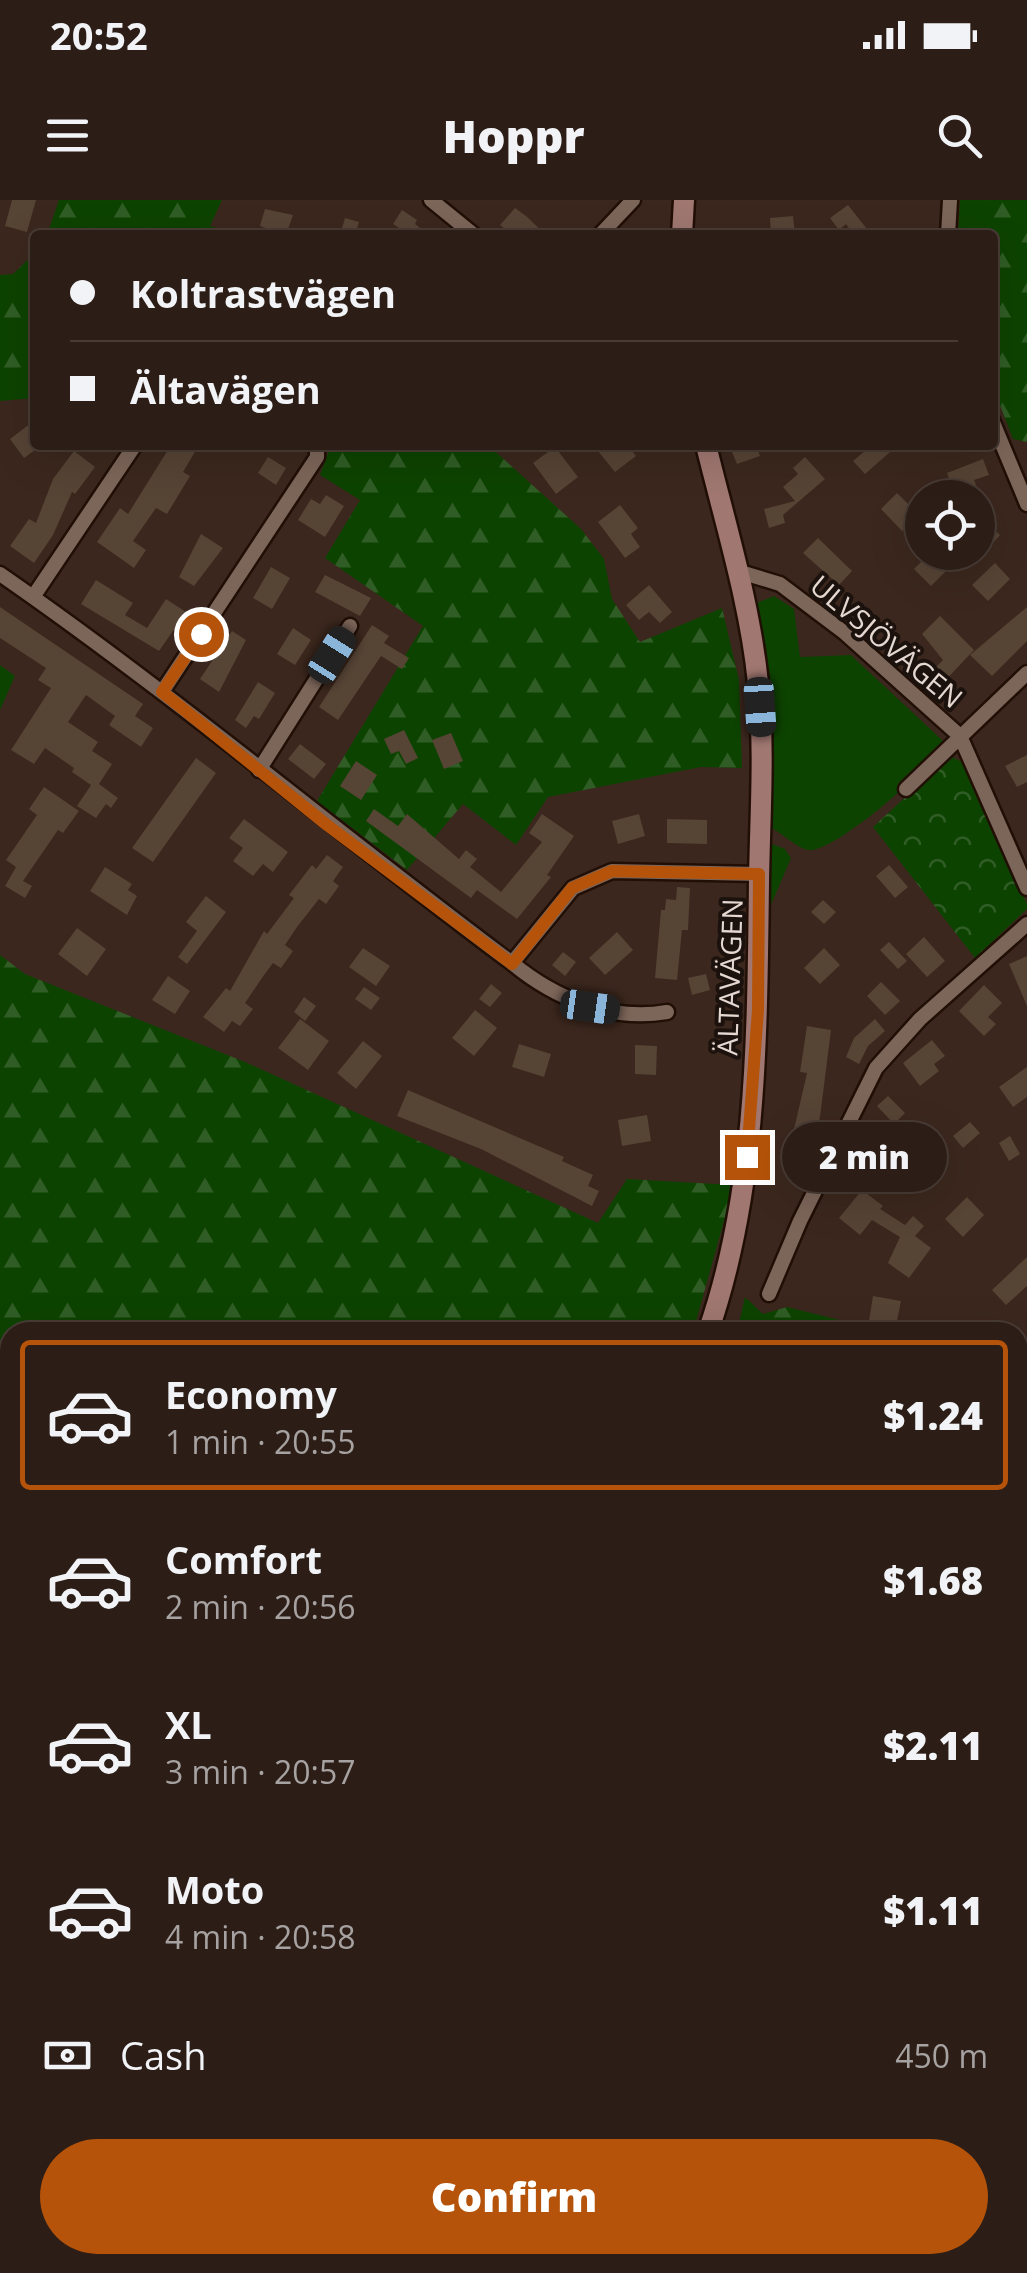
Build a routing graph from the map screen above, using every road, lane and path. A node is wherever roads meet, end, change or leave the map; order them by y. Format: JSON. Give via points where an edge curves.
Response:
{"nodes":[{"id":1,"x":431,"y":200,"type":"edge"},
{"id":2,"x":633,"y":200,"type":"edge"},
{"id":3,"x":684,"y":200,"type":"edge"},
{"id":4,"x":950,"y":200,"type":"edge"},
{"id":5,"x":468,"y":230,"type":"edge"},
{"id":6,"x":605,"y":230,"type":"edge"},
{"id":7,"x":682,"y":230,"type":"edge"},
{"id":8,"x":948,"y":230,"type":"edge"},
{"id":9,"x":998,"y":434,"type":"edge"},
{"id":10,"x":132,"y":450,"type":"edge"},
{"id":11,"x":317,"y":450,"type":"edge"},
{"id":12,"x":707,"y":450,"type":"edge"},
{"id":13,"x":1027,"y":504,"type":"edge"},
{"id":14,"x":738,"y":571,"type":"junction"},
{"id":15,"x":0,"y":574,"type":"edge"},
{"id":16,"x":33,"y":597,"type":"junction"},
{"id":17,"x":350,"y":626,"type":"dead end"},
{"id":18,"x":1027,"y":673,"type":"edge"},
{"id":19,"x":162,"y":692,"type":"junction"},
{"id":20,"x":960,"y":736,"type":"junction"},
{"id":21,"x":259,"y":770,"type":"junction"},
{"id":22,"x":906,"y":790,"type":"dead end"},
{"id":23,"x":759,"y":874,"type":"junction"},
{"id":24,"x":1027,"y":888,"type":"edge"},
{"id":25,"x":1027,"y":924,"type":"edge"},
{"id":26,"x":512,"y":964,"type":"junction"},
{"id":27,"x":667,"y":1012,"type":"dead end"},
{"id":28,"x":769,"y":1294,"type":"dead end"},
{"id":29,"x":711,"y":1322,"type":"edge"}],
"edges":[{"from":1,"to":5,"type":"street"},
{"from":2,"to":6,"type":"street"},
{"from":3,"to":7,"type":"main road"},
{"from":4,"to":8,"type":"street"},
{"from":9,"to":13,"type":"street"},
{"from":10,"to":16,"type":"street"},
{"from":11,"to":19,"type":"street"},
{"from":12,"to":14,"type":"main road","name":"ÄLTAVÄGEN"},
{"from":14,"to":20,"type":"street","name":"ULVSJÖVÄGEN","via":[[780,584]]},
{"from":14,"to":23,"type":"main road","name":"ÄLTAVÄGEN","via":[[758,680],[764,762]]},
{"from":15,"to":16,"type":"street"},
{"from":16,"to":19,"type":"street"},
{"from":17,"to":21,"type":"street"},
{"from":18,"to":20,"type":"street"},
{"from":19,"to":21,"type":"street"},
{"from":20,"to":22,"type":"street"},
{"from":20,"to":24,"type":"street","name":"ULVSJÖVÄGEN"},
{"from":21,"to":26,"type":"street"},
{"from":23,"to":26,"type":"street","via":[[612,871],[572,888]]},
{"from":23,"to":29,"type":"main road","name":"ÄLTAVÄGEN","via":[[747,1157]]},
{"from":25,"to":28,"type":"street","via":[[876,1068]]},
{"from":26,"to":27,"type":"street","via":[[551,993],[590,1007]]}]}
